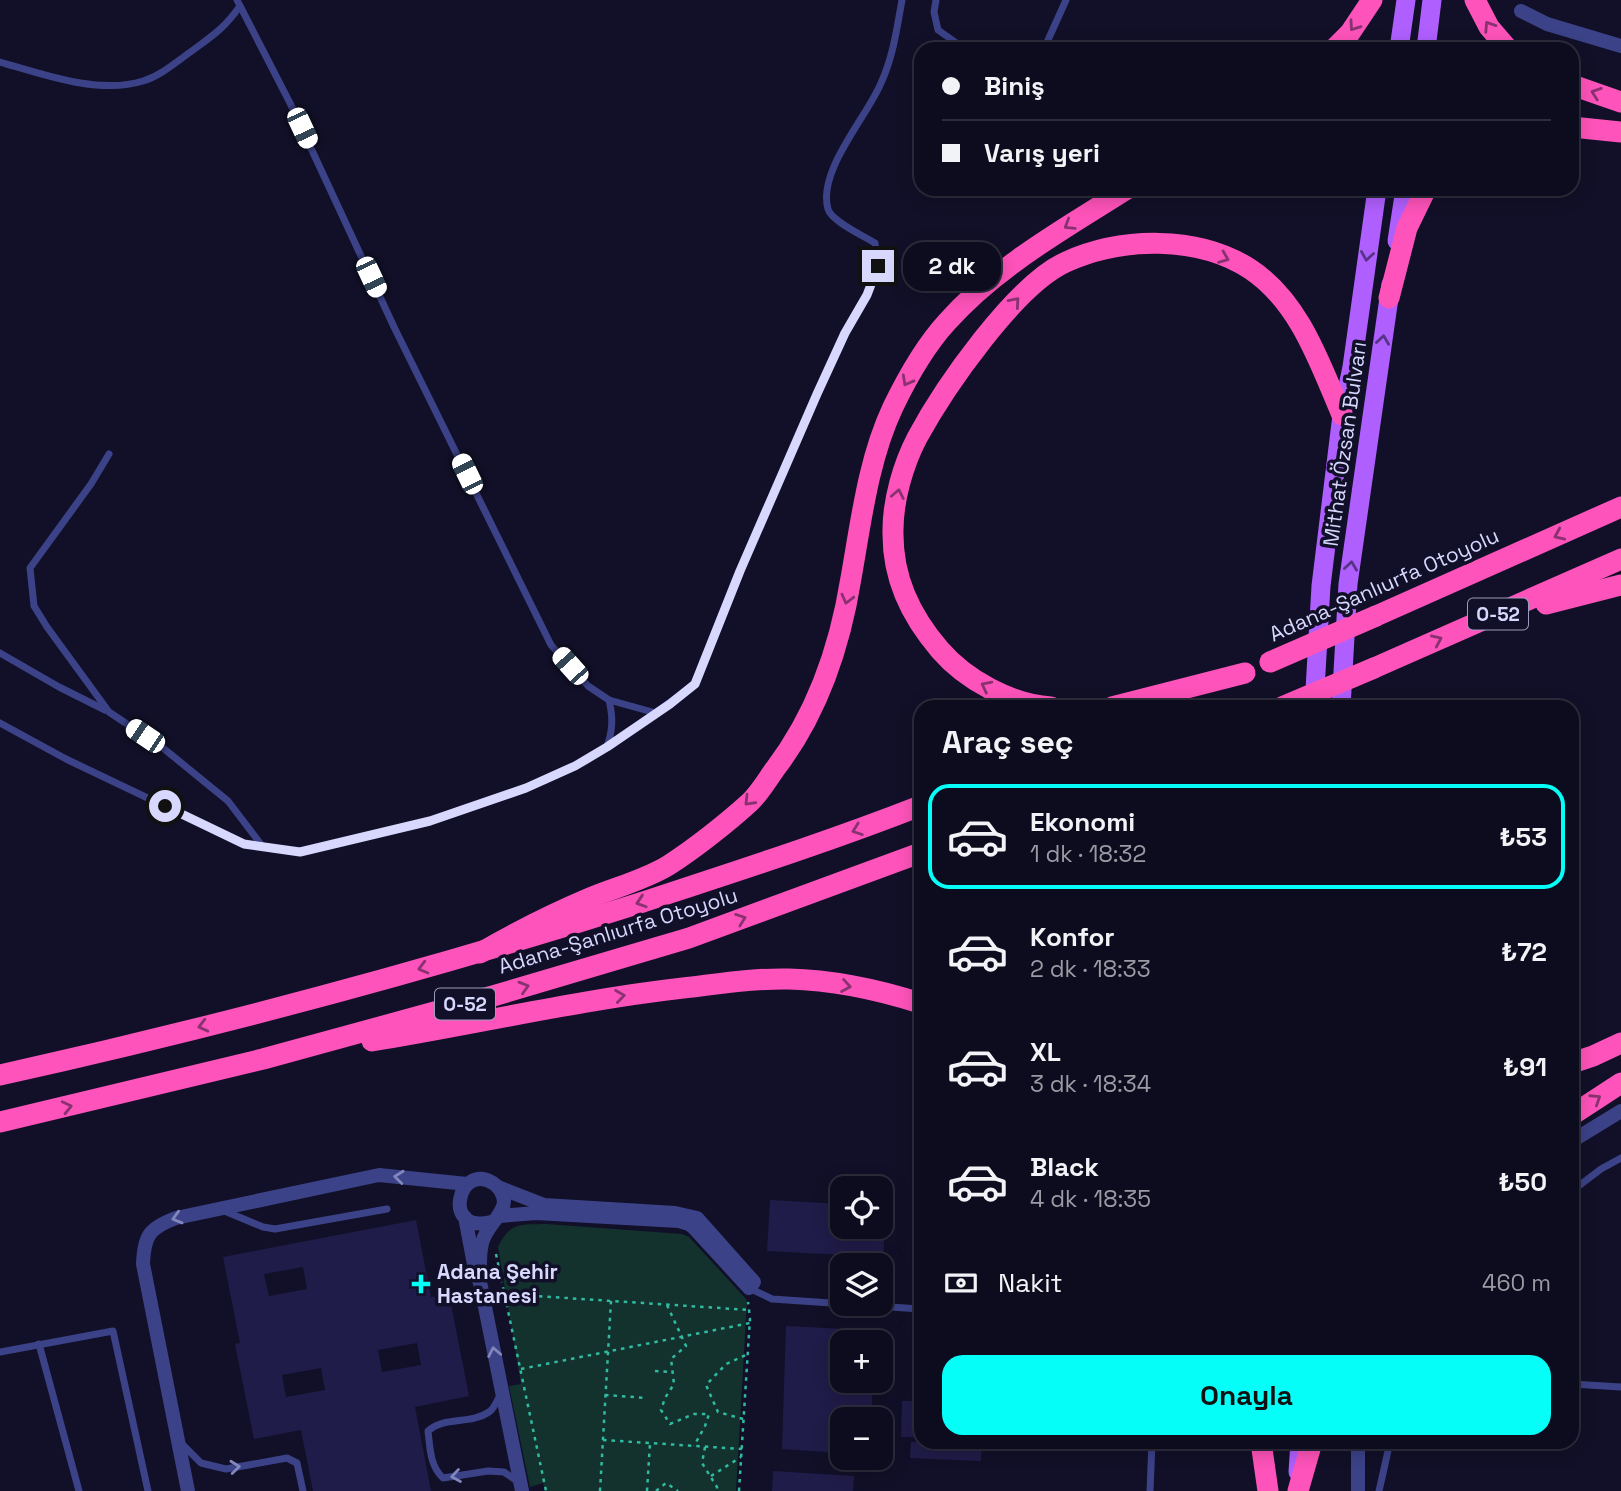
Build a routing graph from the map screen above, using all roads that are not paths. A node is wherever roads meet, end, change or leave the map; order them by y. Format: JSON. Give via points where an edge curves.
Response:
{"nodes":[{"id":1,"x":902,"y":0,"type":"edge"},
{"id":2,"x":936,"y":0,"type":"edge"},
{"id":3,"x":1066,"y":0,"type":"edge"},
{"id":4,"x":1372,"y":0,"type":"edge"},
{"id":5,"x":1406,"y":0,"type":"edge"},
{"id":6,"x":1432,"y":0,"type":"edge"},
{"id":7,"x":1475,"y":0,"type":"edge"},
{"id":8,"x":238,"y":3,"type":"edge"},
{"id":9,"x":1521,"y":11,"type":"dead end"},
{"id":10,"x":955,"y":42,"type":"edge"},
{"id":11,"x":1047,"y":42,"type":"edge"},
{"id":12,"x":1341,"y":42,"type":"edge"},
{"id":13,"x":1400,"y":42,"type":"edge"},
{"id":14,"x":1427,"y":42,"type":"edge"},
{"id":15,"x":1502,"y":42,"type":"edge"},
{"id":16,"x":1621,"y":46,"type":"edge"},
{"id":17,"x":0,"y":62,"type":"edge"},
{"id":18,"x":1579,"y":87,"type":"edge"},
{"id":19,"x":1621,"y":102,"type":"edge"},
{"id":20,"x":1579,"y":128,"type":"edge"},
{"id":21,"x":1621,"y":132,"type":"edge"},
{"id":22,"x":1116,"y":196,"type":"edge"},
{"id":23,"x":1376,"y":196,"type":"edge"},
{"id":24,"x":1404,"y":196,"type":"edge"},
{"id":25,"x":1423,"y":196,"type":"edge"},
{"id":26,"x":1389,"y":299,"type":"junction"},
{"id":27,"x":1342,"y":415,"type":"junction"},
{"id":28,"x":109,"y":454,"type":"dead end"},
{"id":29,"x":1621,"y":492,"type":"edge"},
{"id":30,"x":1621,"y":507,"type":"edge"},
{"id":31,"x":1588,"y":522,"type":"junction"},
{"id":32,"x":1621,"y":559,"type":"edge"},
{"id":33,"x":1621,"y":585,"type":"edge"},
{"id":34,"x":1473,"y":624,"type":"junction"},
{"id":35,"x":0,"y":653,"type":"edge"},
{"id":36,"x":1245,"y":673,"type":"junction"},
{"id":37,"x":609,"y":700,"type":"junction"},
{"id":38,"x":1021,"y":700,"type":"edge"},
{"id":39,"x":1139,"y":700,"type":"edge"},
{"id":40,"x":1182,"y":700,"type":"edge"},
{"id":41,"x":1299,"y":700,"type":"edge"},
{"id":42,"x":1314,"y":700,"type":"edge"},
{"id":43,"x":1341,"y":700,"type":"edge"},
{"id":44,"x":109,"y":712,"type":"junction"},
{"id":45,"x":656,"y":713,"type":"junction"},
{"id":46,"x":0,"y":723,"type":"edge"},
{"id":47,"x":607,"y":747,"type":"junction"},
{"id":48,"x":914,"y":808,"type":"edge"},
{"id":49,"x":264,"y":847,"type":"junction"},
{"id":50,"x":914,"y":855,"type":"edge"},
{"id":51,"x":480,"y":953,"type":"junction"},
{"id":52,"x":914,"y":1001,"type":"edge"},
{"id":53,"x":1621,"y":1043,"type":"edge"},
{"id":54,"x":263,"y":1059,"type":"junction"},
{"id":55,"x":1579,"y":1061,"type":"edge"},
{"id":56,"x":0,"y":1074,"type":"edge"},
{"id":57,"x":1621,"y":1083,"type":"edge"},
{"id":58,"x":1579,"y":1110,"type":"edge"},
{"id":59,"x":1621,"y":1111,"type":"edge"},
{"id":60,"x":0,"y":1122,"type":"edge"},
{"id":61,"x":1579,"y":1137,"type":"edge"},
{"id":62,"x":1621,"y":1158,"type":"edge"},
{"id":63,"x":467,"y":1184,"type":"junction"},
{"id":64,"x":1579,"y":1186,"type":"edge"},
{"id":65,"x":498,"y":1187,"type":"junction"},
{"id":66,"x":219,"y":1209,"type":"junction"},
{"id":67,"x":387,"y":1209,"type":"dead end"},
{"id":68,"x":465,"y":1217,"type":"junction"},
{"id":69,"x":495,"y":1219,"type":"junction"},
{"id":70,"x":480,"y":1282,"type":"junction"},
{"id":71,"x":748,"y":1293,"type":"junction"},
{"id":72,"x":914,"y":1309,"type":"edge"},
{"id":73,"x":39,"y":1344,"type":"junction"},
{"id":74,"x":0,"y":1352,"type":"edge"},
{"id":75,"x":1579,"y":1384,"type":"edge"},
{"id":76,"x":1621,"y":1387,"type":"edge"},
{"id":77,"x":502,"y":1392,"type":"junction"},
{"id":78,"x":177,"y":1439,"type":"junction"},
{"id":79,"x":1152,"y":1449,"type":"edge"},
{"id":80,"x":1262,"y":1449,"type":"edge"},
{"id":81,"x":1272,"y":1449,"type":"edge"},
{"id":82,"x":1300,"y":1449,"type":"edge"},
{"id":83,"x":1310,"y":1449,"type":"edge"},
{"id":84,"x":1357,"y":1449,"type":"edge"},
{"id":85,"x":1388,"y":1449,"type":"edge"},
{"id":86,"x":521,"y":1487,"type":"edge"},
{"id":87,"x":79,"y":1491,"type":"edge"},
{"id":88,"x":148,"y":1491,"type":"edge"},
{"id":89,"x":188,"y":1491,"type":"edge"},
{"id":90,"x":303,"y":1491,"type":"edge"},
{"id":91,"x":1150,"y":1491,"type":"edge"},
{"id":92,"x":1269,"y":1491,"type":"edge"},
{"id":93,"x":1297,"y":1491,"type":"edge"},
{"id":94,"x":1358,"y":1491,"type":"edge"},
{"id":95,"x":1379,"y":1491,"type":"edge"}],
"edges":[{"from":1,"to":45,"type":"lane","via":[[891,58],[832,171],[826,193],[832,217],[875,243],[878,266],[817,394],[695,684]]},
{"from":2,"to":10,"type":"lane","via":[[938,30]]},
{"from":3,"to":11,"type":"lane"},
{"from":4,"to":12,"type":"highway","one_way":true},
{"from":5,"to":13,"type":"main road"},
{"from":6,"to":14,"type":"main road"},
{"from":15,"to":7,"type":"highway","one_way":true},
{"from":8,"to":17,"type":"lane","via":[[225,27],[142,82],[72,82]]},
{"from":8,"to":37,"type":"lane","via":[[551,645],[588,686]]},
{"from":9,"to":16,"type":"street","via":[[1547,24]]},
{"from":19,"to":18,"type":"highway","one_way":true},
{"from":20,"to":21,"type":"highway"},
{"from":22,"to":51,"type":"highway","one_way":true,"via":[[1025,253],[993,279],[946,323],[916,366],[880,440],[836,649],[824,681],[790,750],[750,802],[667,866],[539,919]]},
{"from":23,"to":27,"type":"main road","name":"Mithat Özsan Bulvarı","one_way":true},
{"from":24,"to":26,"type":"main road","name":"Mithat Özsan Bulvarı"},
{"from":25,"to":26,"type":"highway","via":[[1407,228]]},
{"from":43,"to":26,"type":"main road","name":"Mithat Özsan Bulvarı","one_way":true,"via":[[1348,584]]},
{"from":38,"to":27,"type":"highway","one_way":true,"via":[[972,679],[949,661],[922,628],[896,567],[893,529],[898,488],[916,440],[952,381],[1026,290],[1065,262],[1115,246],[1161,243],[1221,256],[1251,270],[1280,296],[1307,334]]},
{"from":27,"to":42,"type":"main road","name":"Mithat Özsan Bulvarı","via":[[1321,586]]},
{"from":28,"to":44,"type":"lane","via":[[30,568],[34,606]]},
{"from":29,"to":31,"type":"highway"},
{"from":30,"to":31,"type":"highway","name":"Adana-Şanlıurfa Otoyolu","number":"O-52"},
{"from":31,"to":36,"type":"highway","name":"Adana-Şanlıurfa Otoyolu","number":"O-52","one_way":true,"bridge":true},
{"from":32,"to":34,"type":"highway","number":"O-52"},
{"from":33,"to":34,"type":"highway"},
{"from":41,"to":34,"type":"highway","number":"O-52","one_way":true,"bridge":true},
{"from":35,"to":44,"type":"lane"},
{"from":36,"to":39,"type":"highway"},
{"from":36,"to":40,"type":"highway","name":"Adana-Şanlıurfa Otoyolu","number":"O-52"},
{"from":37,"to":45,"type":"lane"},
{"from":37,"to":47,"type":"lane","via":[[613,718]]},
{"from":44,"to":49,"type":"lane","via":[[163,748],[228,801]]},
{"from":45,"to":47,"type":"lane"},
{"from":46,"to":49,"type":"lane","via":[[244,844]]},
{"from":47,"to":49,"type":"lane","via":[[526,788],[430,821],[300,852]]},
{"from":48,"to":51,"type":"highway","name":"Adana-Şanlıurfa Otoyolu","number":"O-52","one_way":true},
{"from":54,"to":50,"type":"highway","name":"Adana-Şanlıurfa Otoyolu","number":"O-52","one_way":true,"via":[[689,937]]},
{"from":51,"to":56,"type":"highway","name":"Adana-Şanlıurfa Otoyolu","number":"O-52","one_way":true},
{"from":54,"to":52,"type":"highway","one_way":true,"via":[[603,999],[732,982],[789,979],[845,985]]},
{"from":53,"to":55,"type":"highway"},
{"from":60,"to":54,"type":"highway","name":"Adana-Şanlıurfa Otoyolu","number":"O-52","one_way":true},
{"from":58,"to":57,"type":"highway","one_way":true},
{"from":59,"to":61,"type":"street"},
{"from":62,"to":64,"type":"lane"},
{"from":63,"to":65,"type":"street","via":[[485,1180]]},
{"from":63,"to":66,"type":"street","one_way":true,"via":[[379,1175]]},
{"from":63,"to":68,"type":"street","via":[[459,1200]]},
{"from":65,"to":69,"type":"street","via":[[504,1198]]},
{"from":65,"to":71,"type":"street","via":[[544,1205],[697,1217],[754,1282]]},
{"from":66,"to":67,"type":"lane","via":[[275,1229]]},
{"from":66,"to":78,"type":"street","one_way":true,"via":[[156,1225],[146,1240],[143,1264]]},
{"from":68,"to":69,"type":"street","via":[[482,1224]]},
{"from":68,"to":70,"type":"street"},
{"from":69,"to":70,"type":"street","via":[[482,1243]]},
{"from":69,"to":71,"type":"street","via":[[536,1213],[690,1224]]},
{"from":77,"to":70,"type":"street","one_way":true},
{"from":71,"to":72,"type":"lane","via":[[772,1300]]},
{"from":73,"to":74,"type":"lane"},
{"from":73,"to":87,"type":"lane"},
{"from":73,"to":88,"type":"lane","via":[[113,1331]]},
{"from":75,"to":76,"type":"lane"},
{"from":77,"to":86,"type":"street"},
{"from":86,"to":77,"type":"lane","one_way":true,"via":[[504,1472],[443,1478],[432,1461],[428,1431],[436,1424],[490,1412]]},
{"from":78,"to":89,"type":"street"},
{"from":78,"to":90,"type":"lane","one_way":true,"via":[[201,1463],[226,1469],[287,1458],[297,1463]]},
{"from":79,"to":91,"type":"lane"},
{"from":80,"to":92,"type":"highway"},
{"from":81,"to":92,"type":"main road"},
{"from":82,"to":93,"type":"main road"},
{"from":83,"to":93,"type":"highway"},
{"from":84,"to":94,"type":"street"},
{"from":85,"to":95,"type":"lane"}]}
